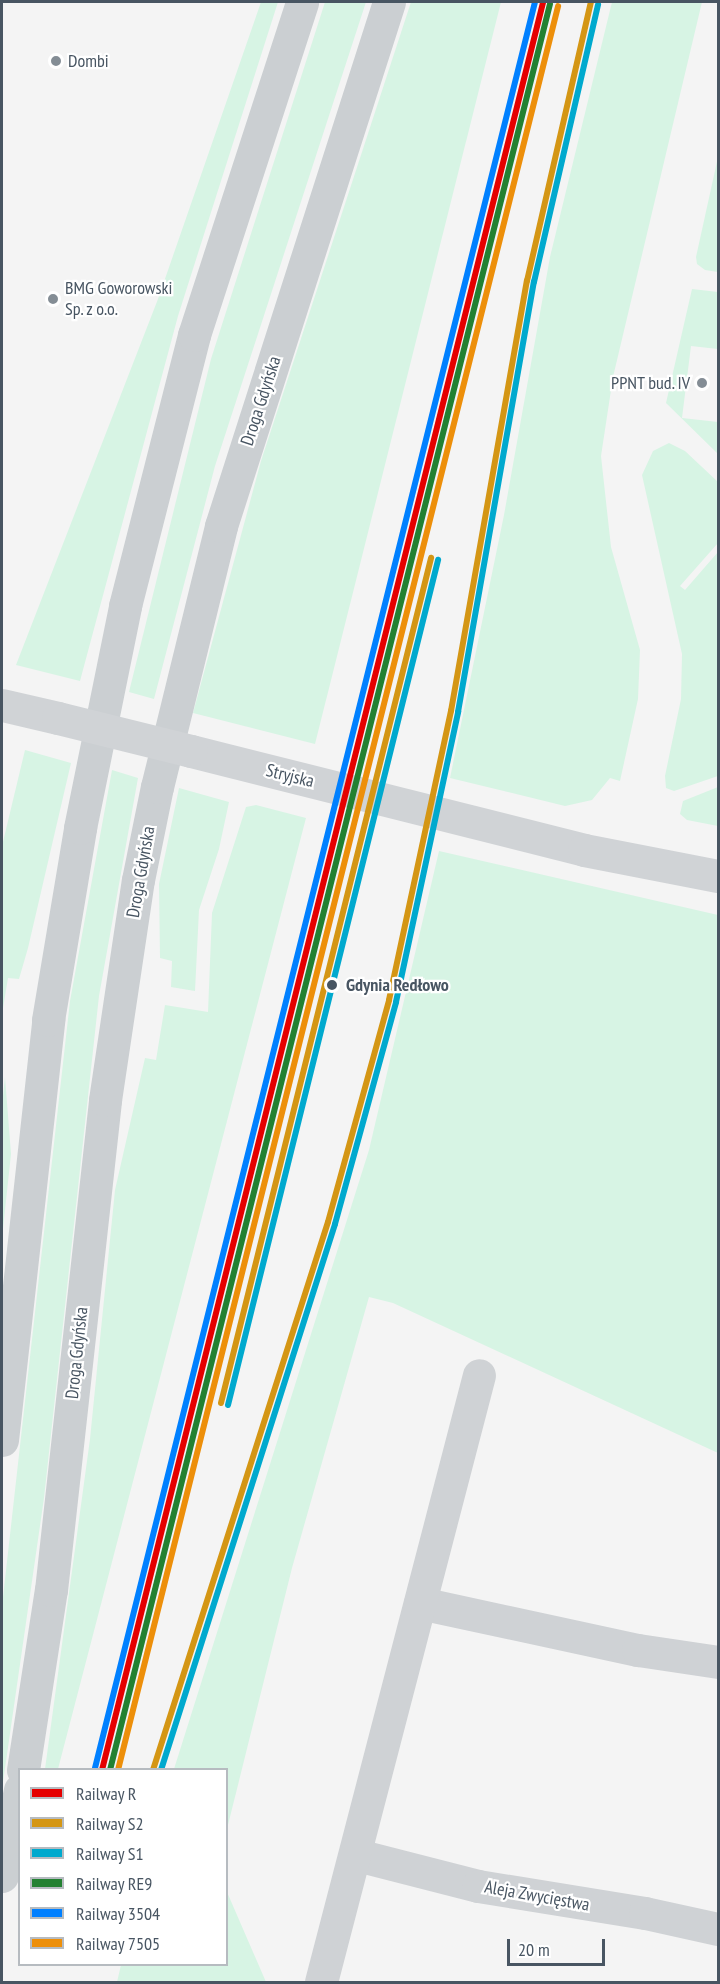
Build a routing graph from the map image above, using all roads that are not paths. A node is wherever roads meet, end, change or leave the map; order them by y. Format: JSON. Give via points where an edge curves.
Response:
{"nodes":[{"id":1,"x":302,"y":2,"type":"edge"},
{"id":2,"x":389,"y":2,"type":"edge"},
{"id":3,"x":2,"y":705,"type":"edge"},
{"id":4,"x":718,"y":876,"type":"edge"},
{"id":5,"x":479,"y":1376,"type":"dead end"},
{"id":6,"x":2,"y":1440,"type":"edge"},
{"id":7,"x":420,"y":1602,"type":"junction"},
{"id":8,"x":718,"y":1662,"type":"edge"},
{"id":9,"x":23,"y":1768,"type":"edge"},
{"id":10,"x":18,"y":1800,"type":"edge"},
{"id":11,"x":357,"y":1856,"type":"junction"},
{"id":12,"x":2,"y":1876,"type":"edge"},
{"id":13,"x":718,"y":1929,"type":"edge"},
{"id":14,"x":321,"y":1983,"type":"edge"}],
"edges":[{"from":1,"to":6,"type":"main road","via":[[194,335],[125,606],[80,828],[48,1020]]},
{"from":2,"to":9,"type":"main road","name":"Droga Gdyńska","via":[[221,526],[156,787],[105,1100],[51,1590]]},
{"from":3,"to":4,"type":"main road","name":"Stryjska","bridge":true,"via":[[584,850]]},
{"from":5,"to":7,"type":"street"},
{"from":7,"to":8,"type":"street","via":[[638,1650]]},
{"from":7,"to":11,"type":"street"},
{"from":10,"to":12,"type":"main road"},
{"from":11,"to":13,"type":"street","name":"Aleja Zwycięstwa","via":[[478,1886]]},
{"from":11,"to":14,"type":"street"}]}
